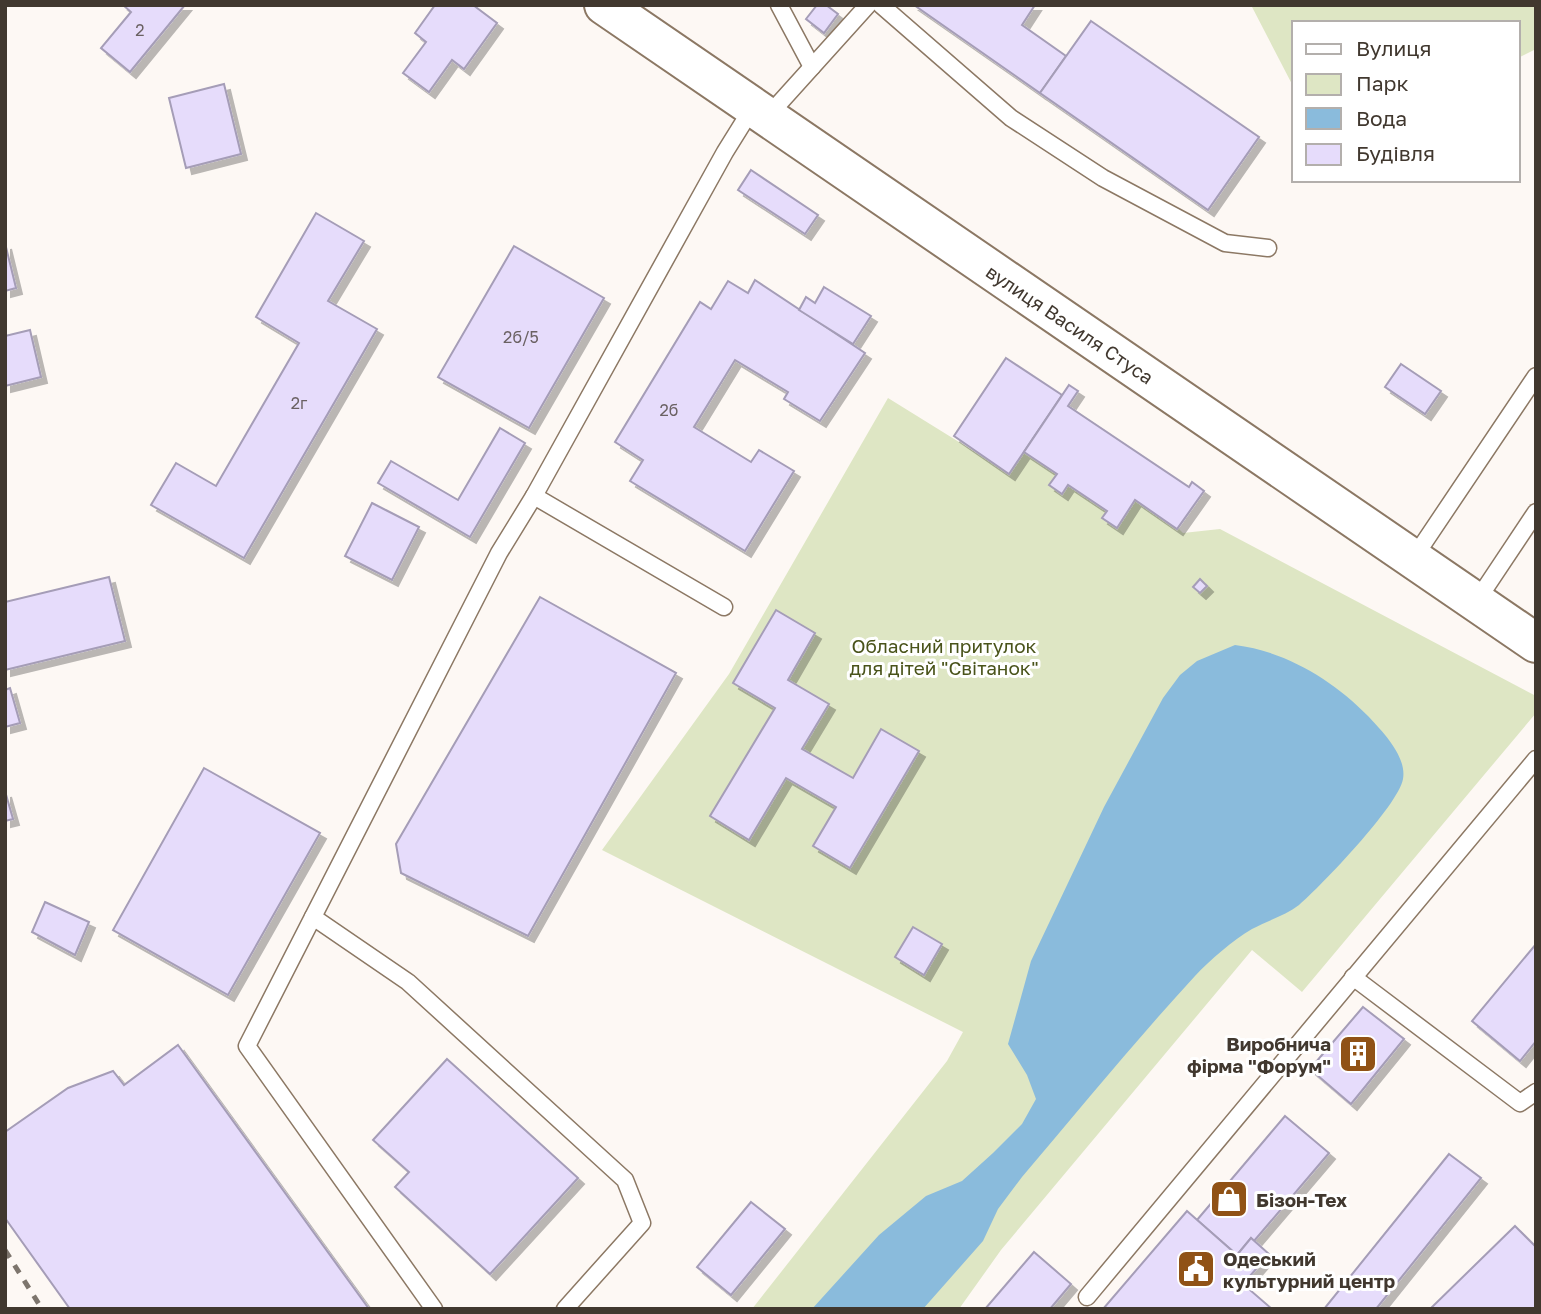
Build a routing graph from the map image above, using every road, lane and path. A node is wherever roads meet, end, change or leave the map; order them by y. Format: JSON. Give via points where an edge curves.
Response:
{"nodes":[{"id":1,"x":604,"y":5,"type":"edge"},
{"id":2,"x":779,"y":5,"type":"edge"},
{"id":3,"x":868,"y":5,"type":"edge"},
{"id":4,"x":881,"y":5,"type":"edge"},
{"id":5,"x":812,"y":67,"type":"junction"},
{"id":6,"x":760,"y":112,"type":"junction"},
{"id":7,"x":1268,"y":248,"type":"dead end"},
{"id":8,"x":1536,"y":376,"type":"edge"},
{"id":9,"x":534,"y":496,"type":"junction"},
{"id":10,"x":1536,"y":512,"type":"edge"},
{"id":11,"x":1413,"y":559,"type":"junction"},
{"id":12,"x":1476,"y":602,"type":"junction"},
{"id":13,"x":724,"y":607,"type":"dead end"},
{"id":14,"x":1536,"y":643,"type":"edge"},
{"id":15,"x":1536,"y":759,"type":"edge"},
{"id":16,"x":313,"y":917,"type":"junction"},
{"id":17,"x":1353,"y":977,"type":"junction"},
{"id":18,"x":1536,"y":1092,"type":"edge"},
{"id":19,"x":1087,"y":1297,"type":"dead end"},
{"id":20,"x":434,"y":1309,"type":"edge"},
{"id":21,"x":565,"y":1309,"type":"edge"}],
"edges":[{"from":1,"to":6,"type":"main road","name":"вулиця Василя Стуса"},
{"from":2,"to":5,"type":"lane"},
{"from":3,"to":5,"type":"lane"},
{"from":4,"to":7,"type":"lane","via":[[1011,118],[1103,178],[1225,243]]},
{"from":5,"to":6,"type":"lane"},
{"from":6,"to":9,"type":"lane","via":[[725,152]]},
{"from":6,"to":11,"type":"main road","name":"вулиця Василя Стуса"},
{"from":8,"to":11,"type":"lane"},
{"from":9,"to":13,"type":"lane"},
{"from":9,"to":16,"type":"lane","via":[[499,553]]},
{"from":10,"to":12,"type":"lane"},
{"from":11,"to":12,"type":"main road","name":"вулиця Василя Стуса"},
{"from":12,"to":14,"type":"main road","name":"вулиця Василя Стуса"},
{"from":15,"to":17,"type":"lane"},
{"from":16,"to":20,"type":"lane","via":[[247,1046]]},
{"from":16,"to":21,"type":"lane","via":[[408,982],[625,1180],[642,1223]]},
{"from":17,"to":18,"type":"lane","via":[[1520,1103]]},
{"from":17,"to":19,"type":"lane"}]}
